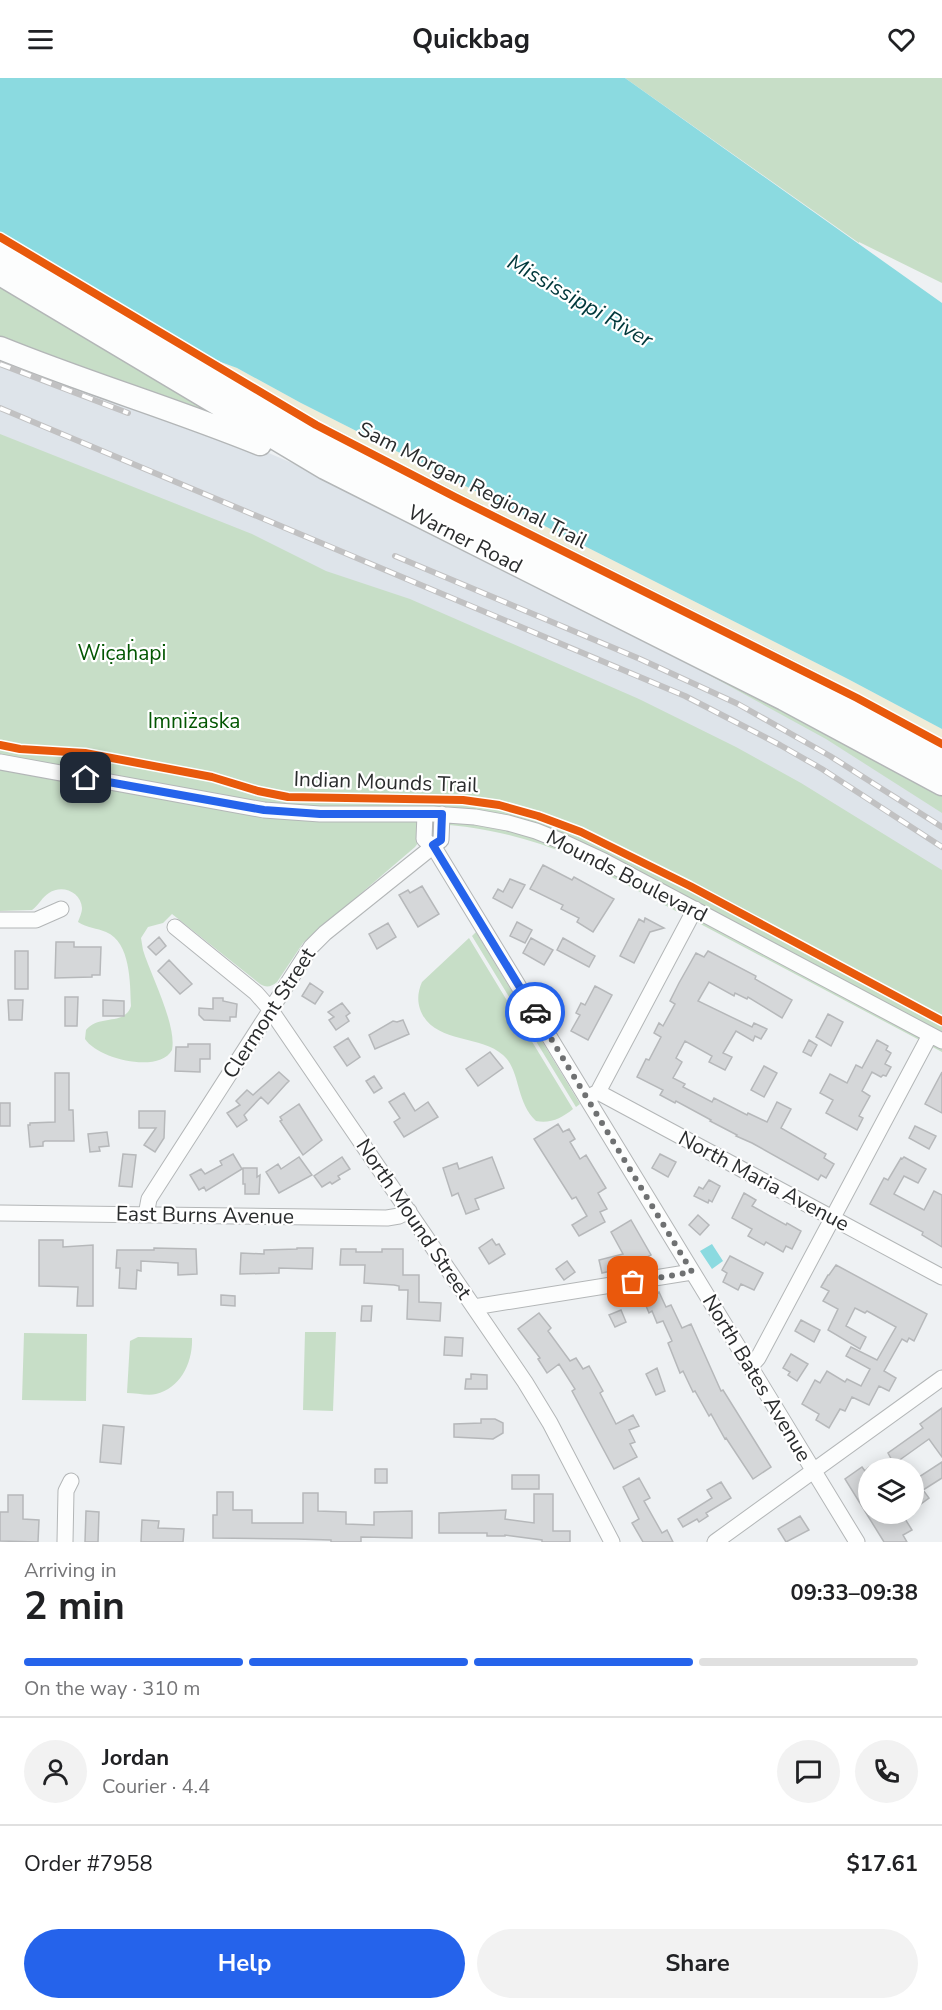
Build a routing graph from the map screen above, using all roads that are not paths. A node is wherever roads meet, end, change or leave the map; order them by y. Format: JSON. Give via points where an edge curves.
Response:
{"nodes":[{"id":1,"x":0,"y":252,"type":"edge"},
{"id":2,"x":0,"y":274,"type":"edge"},
{"id":3,"x":0,"y":348,"type":"edge"},
{"id":4,"x":351,"y":482,"type":"junction"},
{"id":5,"x":942,"y":761,"type":"edge"},
{"id":6,"x":0,"y":762,"type":"edge"},
{"id":7,"x":942,"y":784,"type":"edge"},
{"id":8,"x":425,"y":814,"type":"junction"},
{"id":9,"x":442,"y":814,"type":"junction"},
{"id":10,"x":433,"y":845,"type":"junction"},
{"id":11,"x":61,"y":909,"type":"dead end"},
{"id":12,"x":695,"y":909,"type":"junction"},
{"id":13,"x":0,"y":920,"type":"edge"},
{"id":14,"x":175,"y":927,"type":"dead end"},
{"id":15,"x":270,"y":1009,"type":"junction"},
{"id":16,"x":936,"y":1038,"type":"edge"},
{"id":17,"x":592,"y":1095,"type":"junction"},
{"id":18,"x":409,"y":1211,"type":"junction"},
{"id":19,"x":0,"y":1213,"type":"edge"},
{"id":20,"x":146,"y":1215,"type":"junction"},
{"id":21,"x":832,"y":1218,"type":"junction"},
{"id":22,"x":692,"y":1272,"type":"junction"},
{"id":23,"x":942,"y":1277,"type":"edge"},
{"id":24,"x":474,"y":1307,"type":"junction"},
{"id":25,"x":750,"y":1367,"type":"junction"},
{"id":26,"x":942,"y":1378,"type":"edge"},
{"id":27,"x":813,"y":1470,"type":"junction"},
{"id":28,"x":71,"y":1481,"type":"dead end"},
{"id":29,"x":65,"y":1542,"type":"edge"},
{"id":30,"x":612,"y":1542,"type":"edge"},
{"id":31,"x":715,"y":1542,"type":"edge"},
{"id":32,"x":857,"y":1542,"type":"edge"}],
"edges":[{"from":1,"to":5,"type":"highway","name":"Warner Road","via":[[341,454]]},
{"from":2,"to":4,"type":"highway","name":"Warner Road"},
{"from":3,"to":4,"type":"highway","via":[[216,426]]},
{"from":4,"to":7,"type":"highway","name":"Warner Road","via":[[795,704]]},
{"from":6,"to":8,"type":"street","name":"Mounds Boulevard","via":[[264,810]]},
{"from":8,"to":9,"type":"street","name":"Mounds Boulevard"},
{"from":8,"to":10,"type":"street","via":[[424,839]]},
{"from":9,"to":10,"type":"street","via":[[441,840]]},
{"from":9,"to":12,"type":"street","name":"Mounds Boulevard","via":[[508,823],[549,836]]},
{"from":10,"to":15,"type":"street","name":"Clermont Street","via":[[318,939]]},
{"from":10,"to":17,"type":"street","name":"North Bates Avenue"},
{"from":11,"to":13,"type":"street","via":[[36,920]]},
{"from":12,"to":16,"type":"street","name":"Mounds Boulevard"},
{"from":12,"to":17,"type":"street"},
{"from":14,"to":15,"type":"street","name":"North Mound Street"},
{"from":15,"to":18,"type":"street","name":"North Mound Street"},
{"from":15,"to":20,"type":"street","name":"Clermont Street","via":[[149,1199]]},
{"from":16,"to":21,"type":"street"},
{"from":17,"to":21,"type":"street","name":"North Maria Avenue"},
{"from":17,"to":22,"type":"street","name":"North Bates Avenue"},
{"from":18,"to":20,"type":"street","name":"East Burns Avenue","via":[[387,1218]]},
{"from":18,"to":24,"type":"street","name":"North Mound Street"},
{"from":19,"to":20,"type":"street","name":"East Burns Avenue"},
{"from":21,"to":23,"type":"street","name":"North Maria Avenue"},
{"from":21,"to":25,"type":"street"},
{"from":22,"to":24,"type":"street"},
{"from":22,"to":25,"type":"street","name":"North Bates Avenue"},
{"from":24,"to":30,"type":"street","name":"North Mound Street","via":[[543,1412]]},
{"from":25,"to":27,"type":"street","name":"North Bates Avenue"},
{"from":26,"to":27,"type":"street"},
{"from":27,"to":31,"type":"street"},
{"from":27,"to":32,"type":"street","name":"North Bates Avenue"},
{"from":28,"to":29,"type":"street","via":[[66,1491]]}]}
